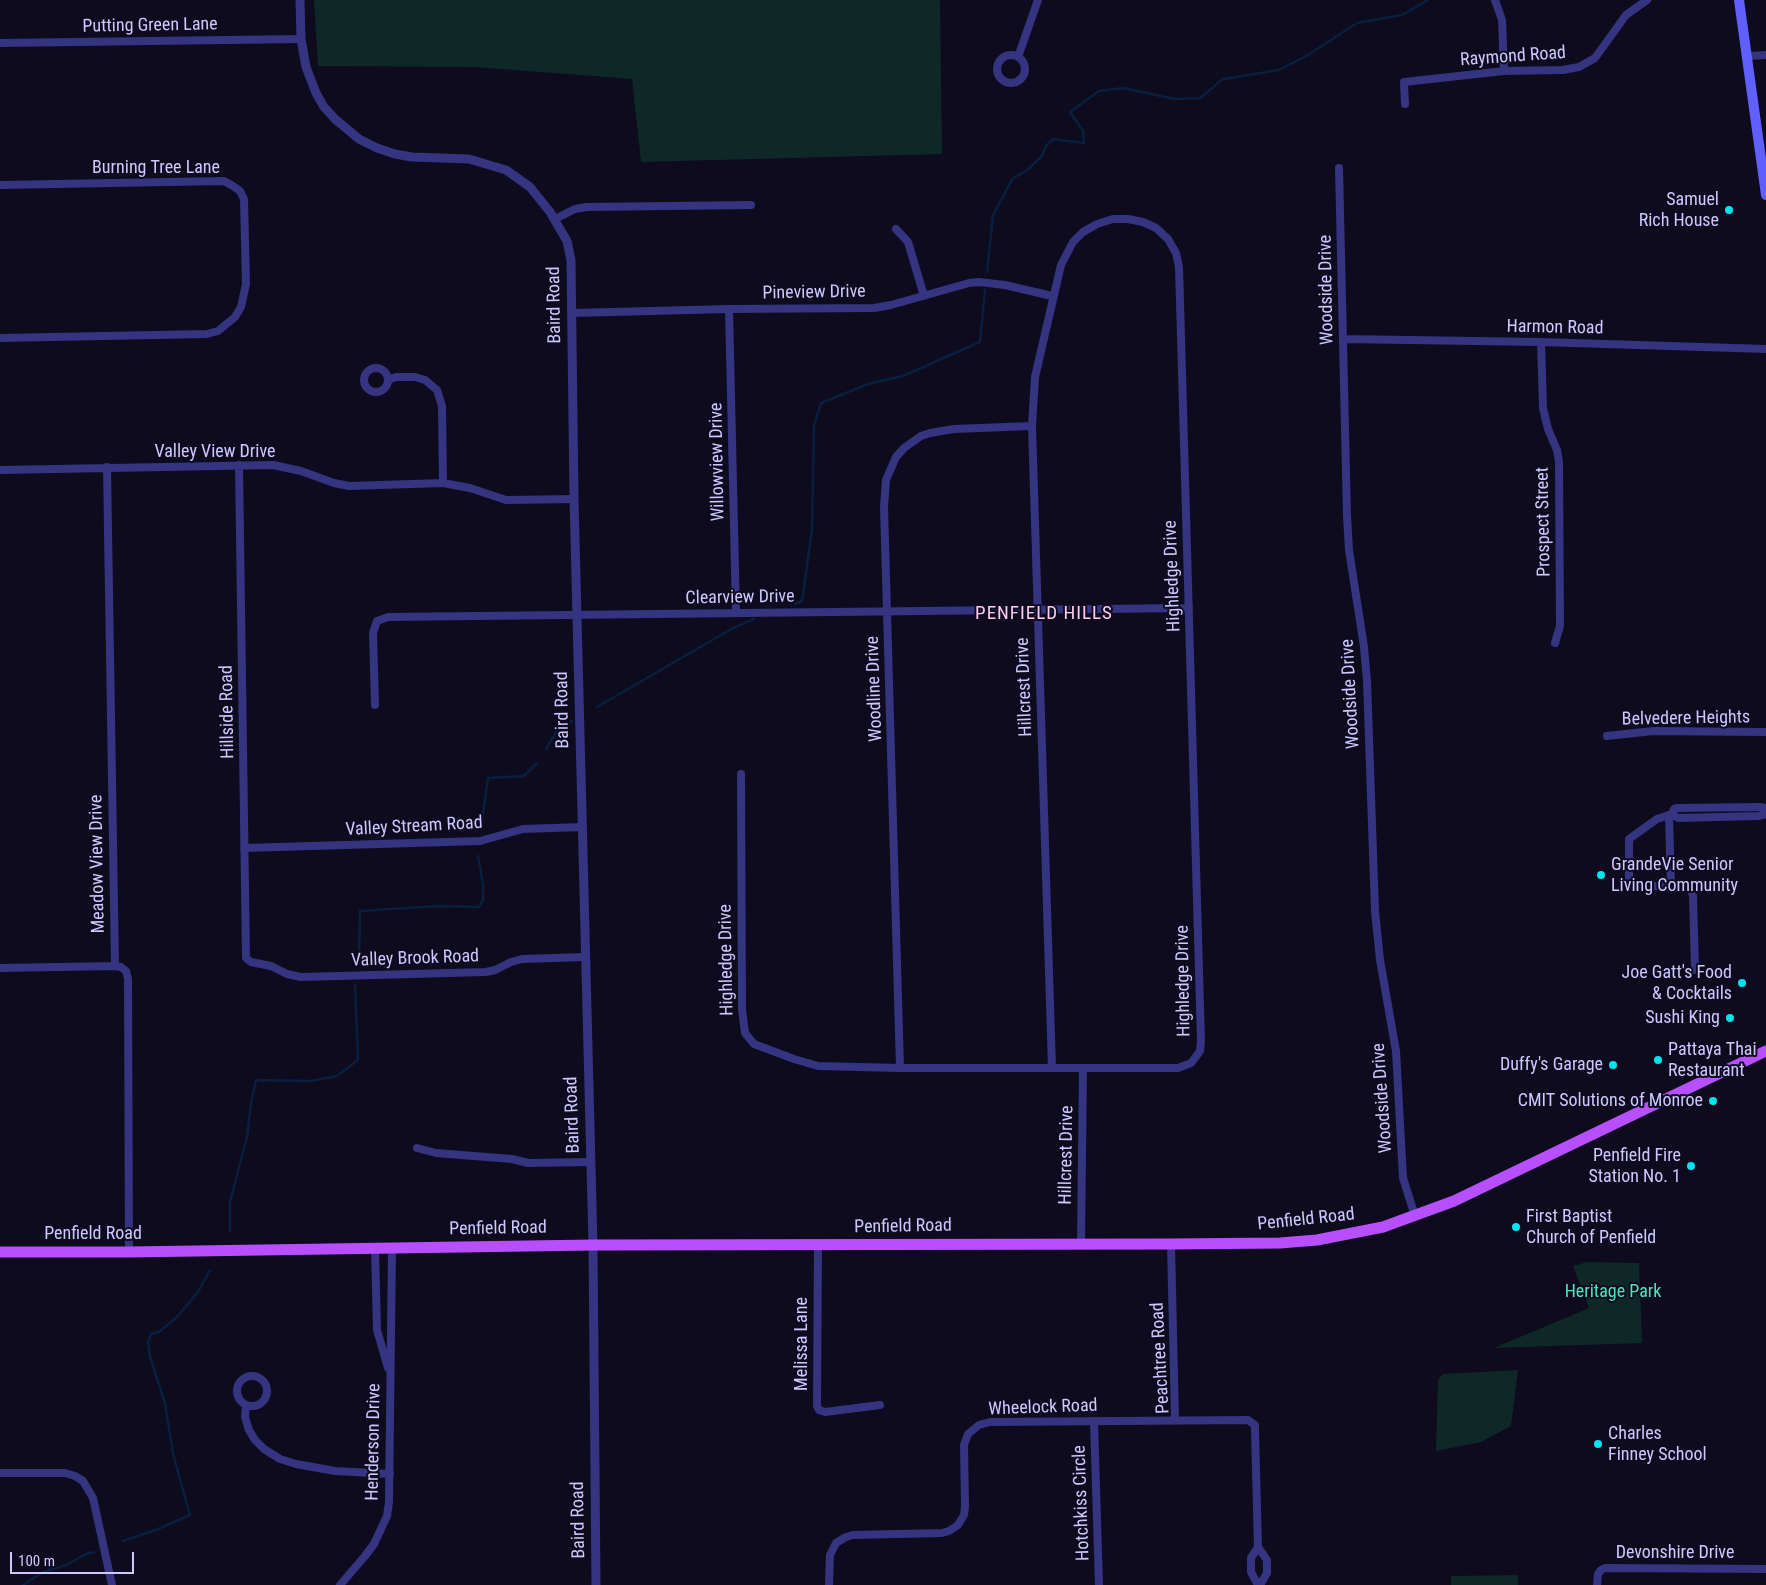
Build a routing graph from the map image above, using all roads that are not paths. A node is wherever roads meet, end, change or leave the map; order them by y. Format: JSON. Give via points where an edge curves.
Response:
{"nodes":[{"id":1,"x":300,"y":0,"type":"edge"},
{"id":2,"x":1038,"y":0,"type":"edge"},
{"id":3,"x":1496,"y":0,"type":"edge"},
{"id":4,"x":1647,"y":0,"type":"edge"},
{"id":5,"x":1739,"y":0,"type":"edge"},
{"id":6,"x":301,"y":39,"type":"junction"},
{"id":7,"x":0,"y":43,"type":"edge"},
{"id":8,"x":1766,"y":55,"type":"edge"},
{"id":9,"x":1748,"y":56,"type":"junction"},
{"id":10,"x":1018,"y":57,"type":"dead end"},
{"id":11,"x":1504,"y":71,"type":"junction"},
{"id":12,"x":1406,"y":104,"type":"dead end"},
{"id":13,"x":1339,"y":168,"type":"dead end"},
{"id":14,"x":0,"y":185,"type":"edge"},
{"id":15,"x":1766,"y":195,"type":"edge"},
{"id":16,"x":751,"y":205,"type":"dead end"},
{"id":17,"x":555,"y":219,"type":"junction"},
{"id":18,"x":1116,"y":219,"type":"joint"},
{"id":19,"x":896,"y":230,"type":"dead end"},
{"id":20,"x":924,"y":296,"type":"junction"},
{"id":21,"x":1052,"y":296,"type":"junction"},
{"id":22,"x":729,"y":309,"type":"junction"},
{"id":23,"x":572,"y":313,"type":"junction"},
{"id":24,"x":0,"y":338,"type":"edge"},
{"id":25,"x":1343,"y":339,"type":"junction"},
{"id":26,"x":1541,"y":342,"type":"junction"},
{"id":27,"x":1766,"y":349,"type":"edge"},
{"id":28,"x":388,"y":380,"type":"dead end"},
{"id":29,"x":1032,"y":426,"type":"junction"},
{"id":30,"x":239,"y":465,"type":"junction"},
{"id":31,"x":107,"y":468,"type":"junction"},
{"id":32,"x":0,"y":470,"type":"edge"},
{"id":33,"x":443,"y":483,"type":"junction"},
{"id":34,"x":574,"y":499,"type":"junction"},
{"id":35,"x":1189,"y":608,"type":"junction"},
{"id":36,"x":1038,"y":610,"type":"junction"},
{"id":37,"x":888,"y":611,"type":"junction"},
{"id":38,"x":736,"y":613,"type":"junction"},
{"id":39,"x":577,"y":615,"type":"junction"},
{"id":40,"x":1555,"y":643,"type":"dead end"},
{"id":41,"x":375,"y":706,"type":"dead end"},
{"id":42,"x":1766,"y":732,"type":"edge"},
{"id":43,"x":1607,"y":736,"type":"dead end"},
{"id":44,"x":741,"y":774,"type":"dead end"},
{"id":45,"x":1766,"y":808,"type":"edge"},
{"id":46,"x":1766,"y":814,"type":"edge"},
{"id":47,"x":1671,"y":815,"type":"junction"},
{"id":48,"x":583,"y":827,"type":"junction"},
{"id":49,"x":244,"y":848,"type":"junction"},
{"id":50,"x":1671,"y":886,"type":"junction"},
{"id":51,"x":585,"y":957,"type":"junction"},
{"id":52,"x":246,"y":958,"type":"joint"},
{"id":53,"x":115,"y":966,"type":"junction"},
{"id":54,"x":0,"y":968,"type":"edge"},
{"id":55,"x":1695,"y":970,"type":"dead end"},
{"id":56,"x":1766,"y":1051,"type":"edge"},
{"id":57,"x":900,"y":1068,"type":"junction"},
{"id":58,"x":1052,"y":1068,"type":"junction"},
{"id":59,"x":1083,"y":1068,"type":"junction"},
{"id":60,"x":417,"y":1148,"type":"dead end"},
{"id":61,"x":591,"y":1162,"type":"junction"},
{"id":62,"x":1415,"y":1216,"type":"junction"},
{"id":63,"x":1081,"y":1243,"type":"junction"},
{"id":64,"x":1171,"y":1244,"type":"junction"},
{"id":65,"x":593,"y":1245,"type":"junction"},
{"id":66,"x":818,"y":1245,"type":"junction"},
{"id":67,"x":375,"y":1249,"type":"junction"},
{"id":68,"x":392,"y":1249,"type":"junction"},
{"id":69,"x":0,"y":1252,"type":"edge"},
{"id":70,"x":129,"y":1252,"type":"junction"},
{"id":71,"x":390,"y":1375,"type":"junction"},
{"id":72,"x":246,"y":1405,"type":"dead end"},
{"id":73,"x":880,"y":1405,"type":"dead end"},
{"id":74,"x":1175,"y":1420,"type":"junction"},
{"id":75,"x":1094,"y":1421,"type":"junction"},
{"id":76,"x":0,"y":1473,"type":"edge"},
{"id":77,"x":390,"y":1474,"type":"junction"},
{"id":78,"x":1258,"y":1547,"type":"junction"},
{"id":79,"x":1766,"y":1569,"type":"edge"},
{"id":80,"x":112,"y":1585,"type":"edge"},
{"id":81,"x":340,"y":1585,"type":"edge"},
{"id":82,"x":596,"y":1585,"type":"edge"},
{"id":83,"x":829,"y":1585,"type":"edge"},
{"id":84,"x":1099,"y":1585,"type":"edge"},
{"id":85,"x":1259,"y":1585,"type":"edge"},
{"id":86,"x":1597,"y":1585,"type":"edge"}],
"edges":[{"from":1,"to":6,"type":"street","name":"Baird Road"},
{"from":2,"to":10,"type":"street"},
{"from":3,"to":11,"type":"street","via":[[1502,20]]},
{"from":4,"to":11,"type":"street","name":"Raymond Road","via":[[1626,16],[1600,52],[1579,67]]},
{"from":5,"to":9,"type":"main road"},
{"from":6,"to":7,"type":"street","name":"Putting Green Lane"},
{"from":6,"to":17,"type":"street","name":"Baird Road","via":[[306,67],[316,93],[324,107],[347,130],[376,148],[395,154],[469,159],[506,170],[530,187]]},
{"from":8,"to":9,"type":"street"},
{"from":9,"to":15,"type":"main road"},
{"from":11,"to":12,"type":"street","name":"Raymond Road","via":[[1404,82]]},
{"from":13,"to":25,"type":"street","name":"Woodside Drive"},
{"from":14,"to":24,"type":"street","name":"Burning Tree Lane","via":[[224,181],[240,191],[244,199],[246,284],[235,318],[218,331],[207,334]]},
{"from":16,"to":17,"type":"street","via":[[587,207],[574,209]]},
{"from":17,"to":23,"type":"street","name":"Baird Road","via":[[567,241],[571,260]]},
{"from":18,"to":21,"type":"street","name":"Hillcrest Drive","via":[[1096,224],[1073,242],[1060,265]]},
{"from":18,"to":35,"type":"street","name":"Highledge Drive","via":[[1143,222],[1156,228],[1168,239],[1179,267]]},
{"from":19,"to":20,"type":"street","via":[[908,242]]},
{"from":20,"to":21,"type":"street","name":"Pineview Drive","via":[[979,282]]},
{"from":20,"to":22,"type":"street","name":"Pineview Drive","via":[[874,308]]},
{"from":21,"to":29,"type":"street","name":"Hillcrest Drive","via":[[1035,377]]},
{"from":22,"to":23,"type":"street","name":"Pineview Drive"},
{"from":22,"to":38,"type":"street","name":"Willowview Drive"},
{"from":23,"to":34,"type":"street","name":"Baird Road"},
{"from":25,"to":26,"type":"street","name":"Harmon Road"},
{"from":25,"to":62,"type":"street","name":"Woodside Drive","via":[[1347,516],[1367,681],[1375,911],[1396,1051],[1403,1178]]},
{"from":26,"to":27,"type":"street","name":"Harmon Road"},
{"from":26,"to":40,"type":"street","name":"Prospect Street","via":[[1543,408],[1559,462],[1560,626]]},
{"from":28,"to":33,"type":"street","via":[[415,377],[425,380],[437,390],[442,406]]},
{"from":29,"to":36,"type":"street","name":"Hillcrest Drive"},
{"from":29,"to":37,"type":"street","name":"Woodline Drive","via":[[930,433],[911,442],[896,457],[884,493]]},
{"from":30,"to":31,"type":"street","name":"Valley View Drive"},
{"from":30,"to":33,"type":"street","name":"Valley View Drive","via":[[273,464],[349,486]]},
{"from":30,"to":49,"type":"street","name":"Hillside Road"},
{"from":31,"to":32,"type":"street","name":"Valley View Drive"},
{"from":31,"to":53,"type":"street","name":"Meadow View Drive"},
{"from":33,"to":34,"type":"street","name":"Valley View Drive","via":[[506,500]]},
{"from":34,"to":39,"type":"street","name":"Baird Road"},
{"from":35,"to":36,"type":"street","name":"Clearview Drive"},
{"from":35,"to":59,"type":"street","name":"Highledge Drive","via":[[1200,1051],[1191,1063],[1178,1068]]},
{"from":36,"to":37,"type":"street","name":"Clearview Drive"},
{"from":36,"to":58,"type":"street","name":"Hillcrest Drive"},
{"from":37,"to":38,"type":"street","name":"Clearview Drive"},
{"from":37,"to":57,"type":"street","name":"Woodline Drive"},
{"from":38,"to":39,"type":"street","name":"Clearview Drive"},
{"from":39,"to":41,"type":"street","name":"Clearview Drive","via":[[382,619],[374,626],[373,633]]},
{"from":39,"to":48,"type":"street","name":"Baird Road"},
{"from":42,"to":43,"type":"street","name":"Belvedere Heights","via":[[1653,731]]},
{"from":44,"to":57,"type":"street","name":"Highledge Drive","via":[[742,1010],[747,1037],[760,1047],[818,1066]]},
{"from":45,"to":47,"type":"street","via":[[1677,808]]},
{"from":46,"to":47,"type":"street","via":[[1678,818]]},
{"from":47,"to":50,"type":"street"},
{"from":47,"to":50,"type":"street","via":[[1657,819],[1630,837],[1628,842],[1630,883],[1633,886]]},
{"from":48,"to":49,"type":"street","name":"Valley Stream Road","via":[[524,829],[480,842]]},
{"from":48,"to":51,"type":"street","name":"Baird Road"},
{"from":49,"to":52,"type":"street","name":"Hillside Road"},
{"from":50,"to":55,"type":"street","via":[[1683,886],[1691,890],[1693,896]]},
{"from":51,"to":52,"type":"street","name":"Valley Brook Road","via":[[522,959],[486,972],[301,977]]},
{"from":51,"to":61,"type":"street","name":"Baird Road"},
{"from":53,"to":54,"type":"street"},
{"from":53,"to":70,"type":"street","via":[[124,968],[128,979]]},
{"from":56,"to":62,"type":"main road","name":"Penfield Road","via":[[1454,1201]]},
{"from":57,"to":58,"type":"street","name":"Highledge Drive"},
{"from":58,"to":59,"type":"street","name":"Highledge Drive"},
{"from":59,"to":63,"type":"street","name":"Hillcrest Drive"},
{"from":60,"to":61,"type":"street","via":[[528,1163]]},
{"from":61,"to":65,"type":"street","name":"Baird Road"},
{"from":62,"to":64,"type":"main road","name":"Penfield Road","via":[[1367,1231],[1317,1240]]},
{"from":63,"to":64,"type":"main road","name":"Penfield Road"},
{"from":63,"to":66,"type":"main road","name":"Penfield Road"},
{"from":64,"to":74,"type":"street","name":"Peachtree Road"},
{"from":65,"to":66,"type":"main road","name":"Penfield Road"},
{"from":65,"to":68,"type":"main road","name":"Penfield Road"},
{"from":65,"to":82,"type":"street","name":"Baird Road"},
{"from":66,"to":73,"type":"street","name":"Melissa Lane","via":[[817,1406],[825,1412]]},
{"from":67,"to":68,"type":"main road","name":"Penfield Road"},
{"from":67,"to":70,"type":"main road","name":"Penfield Road"},
{"from":67,"to":71,"type":"street","name":"Henderson Drive","via":[[377,1330]]},
{"from":68,"to":71,"type":"street","name":"Henderson Drive"},
{"from":69,"to":70,"type":"main road","name":"Penfield Road"},
{"from":71,"to":77,"type":"street","name":"Henderson Drive"},
{"from":72,"to":77,"type":"street","via":[[249,1430],[264,1449],[280,1459],[335,1471]]},
{"from":74,"to":75,"type":"street","name":"Wheelock Road"},
{"from":74,"to":78,"type":"street","name":"Peachtree Road","via":[[1248,1420],[1255,1425]]},
{"from":75,"to":83,"type":"street","name":"Wheelock Road","via":[[990,1422],[974,1428],[964,1445],[964,1515],[958,1525],[942,1534],[846,1537],[836,1543],[830,1555]]},
{"from":75,"to":84,"type":"street","name":"Hotchkiss Circle"},
{"from":76,"to":80,"type":"street","via":[[65,1473],[83,1481],[93,1498]]},
{"from":77,"to":81,"type":"street","name":"Henderson Drive","via":[[387,1516],[382,1529],[365,1556]]},
{"from":78,"to":85,"type":"street","name":"Peachtree Road","via":[[1251,1558],[1251,1572]]},
{"from":78,"to":85,"type":"street","name":"Peachtree Road","via":[[1267,1560],[1267,1573]]},
{"from":79,"to":86,"type":"street","name":"Devonshire Drive","via":[[1605,1568],[1598,1574]]}]}
